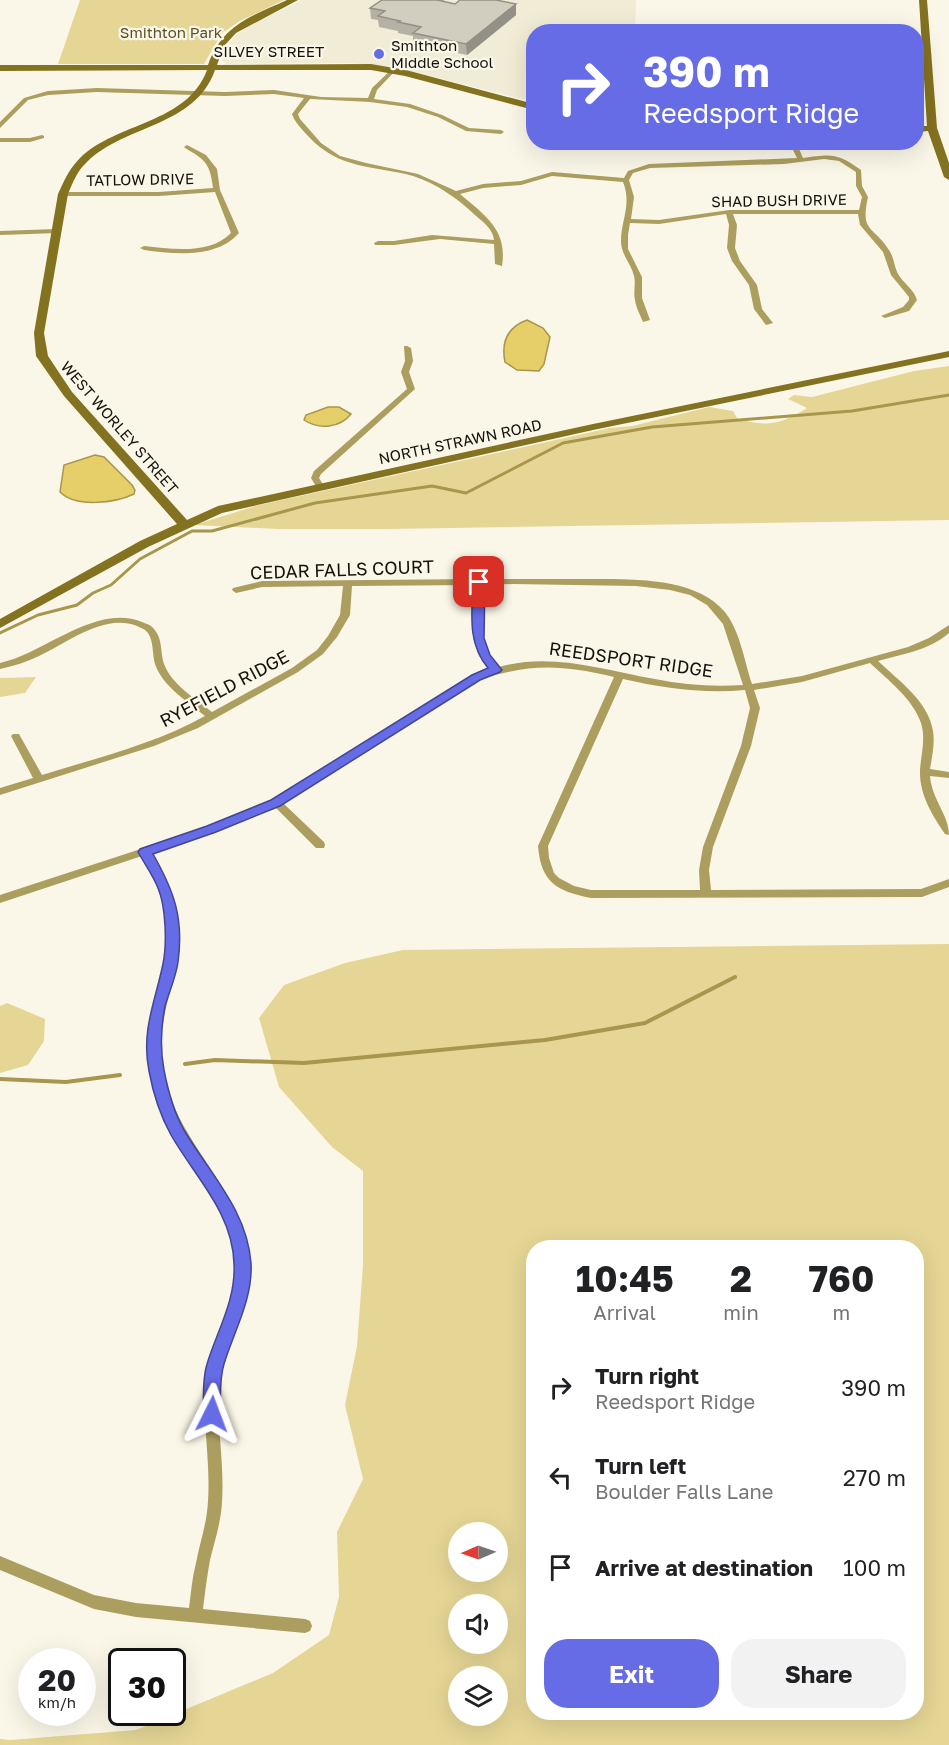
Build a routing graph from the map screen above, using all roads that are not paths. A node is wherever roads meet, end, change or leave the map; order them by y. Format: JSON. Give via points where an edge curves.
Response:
{"nodes":[{"id":1,"x":294,"y":0,"type":"edge"},
{"id":2,"x":923,"y":0,"type":"edge"},
{"id":3,"x":213,"y":66,"type":"junction"},
{"id":4,"x":0,"y":68,"type":"edge"},
{"id":5,"x":393,"y":70,"type":"junction"},
{"id":6,"x":202,"y":92,"type":"junction"},
{"id":7,"x":308,"y":97,"type":"junction"},
{"id":8,"x":370,"y":100,"type":"junction"},
{"id":9,"x":526,"y":105,"type":"edge"},
{"id":10,"x":0,"y":126,"type":"edge"},
{"id":11,"x":924,"y":128,"type":"edge"},
{"id":12,"x":932,"y":128,"type":"junction"},
{"id":13,"x":501,"y":132,"type":"dead end"},
{"id":14,"x":42,"y":137,"type":"dead end"},
{"id":15,"x":0,"y":140,"type":"edge"},
{"id":16,"x":188,"y":147,"type":"dead end"},
{"id":17,"x":796,"y":150,"type":"edge"},
{"id":18,"x":801,"y":160,"type":"junction"},
{"id":19,"x":949,"y":177,"type":"edge"},
{"id":20,"x":626,"y":180,"type":"junction"},
{"id":21,"x":217,"y":190,"type":"junction"},
{"id":22,"x":455,"y":193,"type":"junction"},
{"id":23,"x":63,"y":194,"type":"junction"},
{"id":24,"x":729,"y":212,"type":"junction"},
{"id":25,"x":861,"y":212,"type":"junction"},
{"id":26,"x":626,"y":221,"type":"junction"},
{"id":27,"x":56,"y":231,"type":"junction"},
{"id":28,"x":0,"y":233,"type":"edge"},
{"id":29,"x":498,"y":242,"type":"junction"},
{"id":30,"x":378,"y":243,"type":"dead end"},
{"id":31,"x":144,"y":248,"type":"dead end"},
{"id":32,"x":499,"y":264,"type":"dead end"},
{"id":33,"x":885,"y":316,"type":"dead end"},
{"id":34,"x":646,"y":320,"type":"dead end"},
{"id":35,"x":769,"y":323,"type":"dead end"},
{"id":36,"x":407,"y":348,"type":"dead end"},
{"id":37,"x":949,"y":354,"type":"edge"},
{"id":38,"x":320,"y":486,"type":"junction"},
{"id":39,"x":184,"y":524,"type":"junction"},
{"id":40,"x":479,"y":582,"type":"junction"},
{"id":41,"x":348,"y":584,"type":"junction"},
{"id":42,"x":236,"y":590,"type":"dead end"},
{"id":43,"x":0,"y":624,"type":"edge"},
{"id":44,"x":947,"y":632,"type":"edge"},
{"id":45,"x":872,"y":660,"type":"junction"},
{"id":46,"x":2,"y":666,"type":"edge"},
{"id":47,"x":496,"y":670,"type":"junction"},
{"id":48,"x":620,"y":675,"type":"junction"},
{"id":49,"x":749,"y":688,"type":"junction"},
{"id":50,"x":212,"y":717,"type":"junction"},
{"id":51,"x":16,"y":736,"type":"dead end"},
{"id":52,"x":925,"y":772,"type":"junction"},
{"id":53,"x":949,"y":775,"type":"edge"},
{"id":54,"x":39,"y":780,"type":"junction"},
{"id":55,"x":0,"y":792,"type":"edge"},
{"id":56,"x":276,"y":803,"type":"junction"},
{"id":57,"x":949,"y":832,"type":"edge"},
{"id":58,"x":320,"y":845,"type":"dead end"},
{"id":59,"x":145,"y":852,"type":"junction"},
{"id":60,"x":949,"y":883,"type":"edge"},
{"id":61,"x":706,"y":893,"type":"junction"},
{"id":62,"x":0,"y":899,"type":"edge"},
{"id":63,"x":0,"y":1563,"type":"edge"},
{"id":64,"x":195,"y":1616,"type":"junction"},
{"id":65,"x":305,"y":1626,"type":"dead end"}],
"edges":[{"from":1,"to":3,"type":"street","name":"WEST WORLEY STREET","via":[[231,34],[221,45]]},
{"from":2,"to":12,"type":"street"},
{"from":3,"to":4,"type":"street","name":"SILVEY STREET"},
{"from":3,"to":5,"type":"street","name":"SILVEY STREET","via":[[351,66]]},
{"from":3,"to":6,"type":"street","name":"WEST WORLEY STREET"},
{"from":5,"to":8,"type":"street","via":[[374,89]]},
{"from":5,"to":9,"type":"street","name":"SILVEY STREET"},
{"from":6,"to":7,"type":"street","via":[[274,92]]},
{"from":6,"to":10,"type":"street","via":[[48,93],[26,99]]},
{"from":6,"to":23,"type":"street","name":"WEST WORLEY STREET","via":[[178,111],[93,153],[75,168]]},
{"from":7,"to":8,"type":"street"},
{"from":7,"to":22,"type":"street","via":[[295,114],[297,120],[327,151],[351,162],[416,175]]},
{"from":8,"to":13,"type":"street","via":[[408,105],[468,130]]},
{"from":11,"to":12,"type":"street"},
{"from":12,"to":19,"type":"street"},
{"from":14,"to":15,"type":"street"},
{"from":16,"to":21,"type":"street","via":[[209,161]]},
{"from":17,"to":18,"type":"street"},
{"from":18,"to":20,"type":"street","via":[[649,166],[636,169]]},
{"from":18,"to":25,"type":"street","via":[[841,159],[859,171],[859,186],[865,197]]},
{"from":20,"to":22,"type":"street","via":[[552,174]]},
{"from":20,"to":26,"type":"street","via":[[633,202]]},
{"from":21,"to":23,"type":"street","name":"TATLOW DRIVE","via":[[168,195]]},
{"from":21,"to":31,"type":"street","via":[[234,227],[231,239],[201,249]]},
{"from":22,"to":29,"type":"street","via":[[490,224]]},
{"from":23,"to":27,"type":"street","name":"WEST WORLEY STREET"},
{"from":24,"to":25,"type":"street","name":"SHAD BUSH DRIVE"},
{"from":24,"to":26,"type":"street","name":"SHAD BUSH DRIVE","via":[[659,222]]},
{"from":24,"to":35,"type":"street","via":[[733,225],[731,248],[753,285],[758,309]]},
{"from":25,"to":33,"type":"street","via":[[868,233],[888,253],[895,276],[912,295],[906,309]]},
{"from":26,"to":34,"type":"street","via":[[625,254],[639,281],[638,300]]},
{"from":27,"to":28,"type":"street"},
{"from":27,"to":39,"type":"street","name":"WEST WORLEY STREET","via":[[39,333],[42,356],[68,394]]},
{"from":29,"to":30,"type":"street","via":[[440,237]]},
{"from":29,"to":32,"type":"street"},
{"from":36,"to":38,"type":"street","via":[[409,361],[405,372],[411,389],[317,473],[315,478]]},
{"from":37,"to":38,"type":"street","name":"NORTH STRAWN ROAD"},
{"from":38,"to":39,"type":"street","name":"NORTH STRAWN ROAD","via":[[218,510]]},
{"from":39,"to":43,"type":"street","name":"NORTH STRAWN ROAD"},
{"from":40,"to":41,"type":"street","name":"CEDAR FALLS COURT"},
{"from":40,"to":47,"type":"street","via":[[478,638],[484,656]]},
{"from":40,"to":49,"type":"street","name":"CEDAR FALLS COURT","via":[[643,585],[700,596],[721,612],[728,624]]},
{"from":41,"to":42,"type":"street","name":"CEDAR FALLS COURT","via":[[262,584]]},
{"from":41,"to":50,"type":"street","name":"RYEFIELD RIDGE","via":[[345,615],[320,652]]},
{"from":44,"to":45,"type":"street","name":"REEDSPORT RIDGE"},
{"from":45,"to":49,"type":"street","name":"REEDSPORT RIDGE","via":[[799,681]]},
{"from":45,"to":52,"type":"street","via":[[923,714],[929,740]]},
{"from":46,"to":50,"type":"street","via":[[16,663],[91,626],[130,621],[146,626],[155,635],[160,666],[170,681]]},
{"from":47,"to":48,"type":"street","name":"REEDSPORT RIDGE","via":[[547,662]]},
{"from":47,"to":56,"type":"street","name":"REEDSPORT RIDGE","via":[[476,678]]},
{"from":48,"to":49,"type":"street","name":"REEDSPORT RIDGE","via":[[685,687]]},
{"from":48,"to":61,"type":"street","via":[[543,846],[547,871],[555,882],[591,894]]},
{"from":49,"to":61,"type":"street","name":"CEDAR FALLS COURT","via":[[755,708],[753,723],[708,847]]},
{"from":50,"to":54,"type":"street","name":"RYEFIELD RIDGE","via":[[151,744]]},
{"from":51,"to":54,"type":"street"},
{"from":52,"to":53,"type":"street"},
{"from":52,"to":57,"type":"street","via":[[925,788]]},
{"from":54,"to":55,"type":"street","name":"RYEFIELD RIDGE"},
{"from":56,"to":58,"type":"street"},
{"from":56,"to":59,"type":"street","name":"REEDSPORT RIDGE"},
{"from":59,"to":62,"type":"street","name":"REEDSPORT RIDGE"},
{"from":59,"to":64,"type":"street","via":[[165,888],[171,916],[171,962],[158,1007],[154,1042],[163,1100],[177,1132],[226,1204],[240,1242],[243,1266],[238,1305],[214,1367],[214,1518]]},
{"from":60,"to":61,"type":"street","via":[[922,893]]},
{"from":63,"to":64,"type":"street","via":[[94,1602]]},
{"from":64,"to":65,"type":"street"}]}
